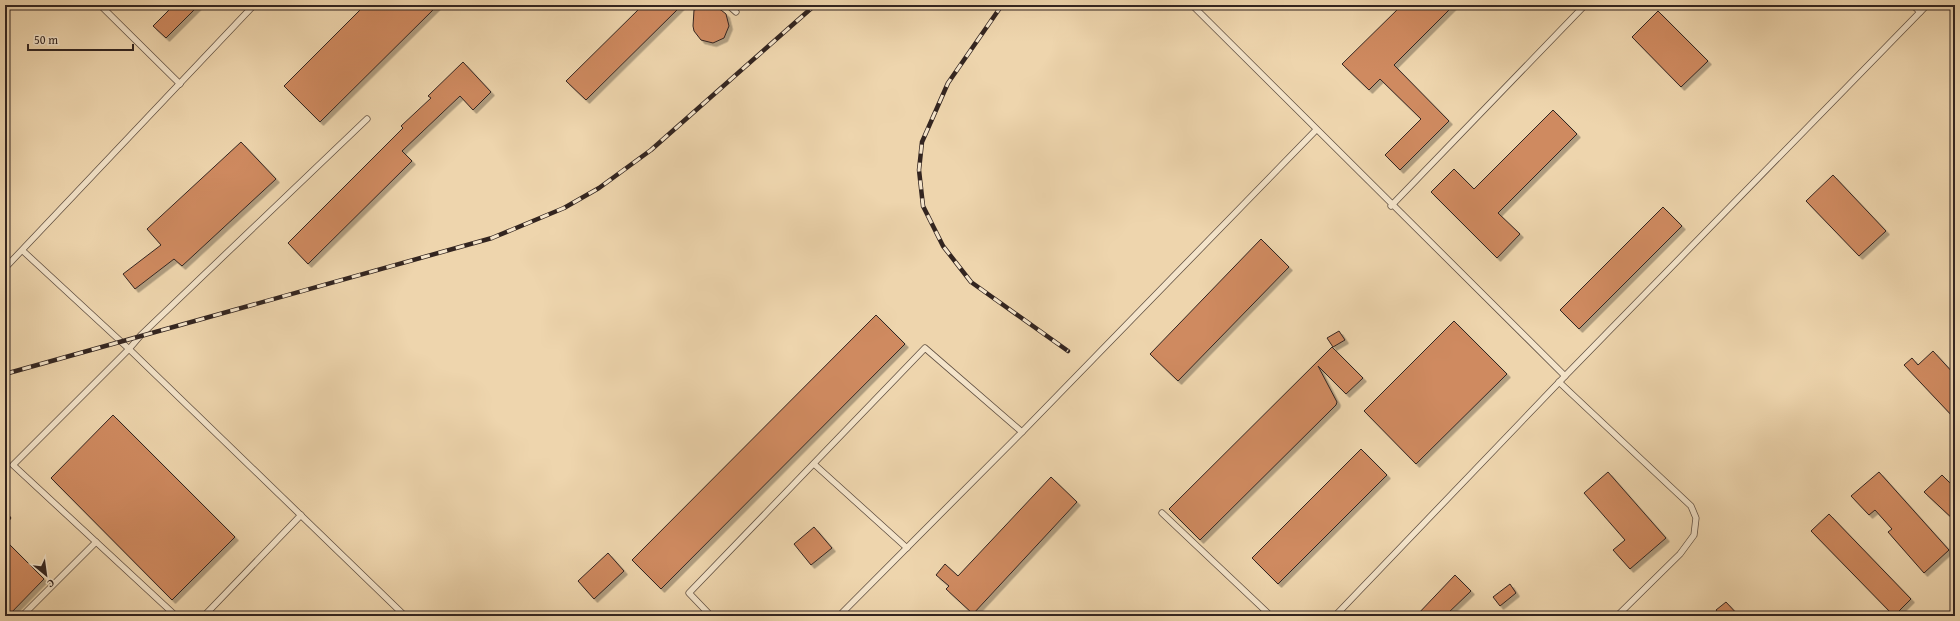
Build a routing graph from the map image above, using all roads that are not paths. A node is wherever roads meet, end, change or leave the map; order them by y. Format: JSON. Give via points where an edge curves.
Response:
{"nodes":[{"id":1,"x":100,"y":5,"type":"edge"},
{"id":2,"x":254,"y":5,"type":"edge"},
{"id":3,"x":728,"y":5,"type":"edge"},
{"id":4,"x":1192,"y":5,"type":"edge"},
{"id":5,"x":1585,"y":5,"type":"edge"},
{"id":6,"x":1913,"y":5,"type":"edge"},
{"id":7,"x":1927,"y":5,"type":"edge"},
{"id":8,"x":736,"y":12,"type":"dead end"},
{"id":9,"x":1920,"y":12,"type":"junction"},
{"id":10,"x":180,"y":84,"type":"junction"},
{"id":11,"x":366,"y":119,"type":"dead end"},
{"id":12,"x":1316,"y":130,"type":"junction"},
{"id":13,"x":1391,"y":206,"type":"junction"},
{"id":14,"x":23,"y":251,"type":"junction"},
{"id":15,"x":5,"y":268,"type":"edge"},
{"id":16,"x":129,"y":349,"type":"junction"},
{"id":17,"x":1565,"y":376,"type":"junction"},
{"id":18,"x":1559,"y":382,"type":"junction"},
{"id":19,"x":1022,"y":432,"type":"junction"},
{"id":20,"x":814,"y":464,"type":"junction"},
{"id":21,"x":1162,"y":514,"type":"dead end"},
{"id":22,"x":301,"y":515,"type":"junction"},
{"id":23,"x":96,"y":542,"type":"junction"},
{"id":24,"x":907,"y":548,"type":"junction"},
{"id":25,"x":22,"y":616,"type":"edge"},
{"id":26,"x":176,"y":616,"type":"edge"},
{"id":27,"x":204,"y":616,"type":"edge"},
{"id":28,"x":405,"y":616,"type":"edge"},
{"id":29,"x":711,"y":616,"type":"edge"},
{"id":30,"x":839,"y":616,"type":"edge"},
{"id":31,"x":1271,"y":616,"type":"edge"},
{"id":32,"x":1336,"y":616,"type":"edge"},
{"id":33,"x":1617,"y":616,"type":"edge"}],
"edges":[{"from":1,"to":10,"type":"lane"},
{"from":2,"to":10,"type":"lane"},
{"from":3,"to":8,"type":"lane"},
{"from":4,"to":12,"type":"lane"},
{"from":5,"to":13,"type":"lane"},
{"from":6,"to":9,"type":"lane"},
{"from":7,"to":9,"type":"lane"},
{"from":9,"to":17,"type":"lane"},
{"from":10,"to":14,"type":"lane"},
{"from":11,"to":16,"type":"lane"},
{"from":12,"to":13,"type":"lane"},
{"from":12,"to":19,"type":"lane"},
{"from":13,"to":17,"type":"lane"},
{"from":14,"to":15,"type":"lane"},
{"from":14,"to":16,"type":"lane"},
{"from":16,"to":22,"type":"lane"},
{"from":16,"to":23,"type":"lane","via":[[13,465]]},
{"from":17,"to":18,"type":"lane"},
{"from":18,"to":32,"type":"lane"},
{"from":18,"to":33,"type":"lane","via":[[1691,506],[1696,518],[1694,535],[1680,554]]},
{"from":19,"to":20,"type":"lane","via":[[925,348]]},
{"from":19,"to":24,"type":"lane"},
{"from":20,"to":24,"type":"lane"},
{"from":20,"to":29,"type":"lane","via":[[688,593]]},
{"from":21,"to":31,"type":"lane"},
{"from":22,"to":27,"type":"lane"},
{"from":22,"to":28,"type":"lane"},
{"from":23,"to":25,"type":"lane"},
{"from":23,"to":26,"type":"lane"},
{"from":24,"to":30,"type":"lane"}]}
